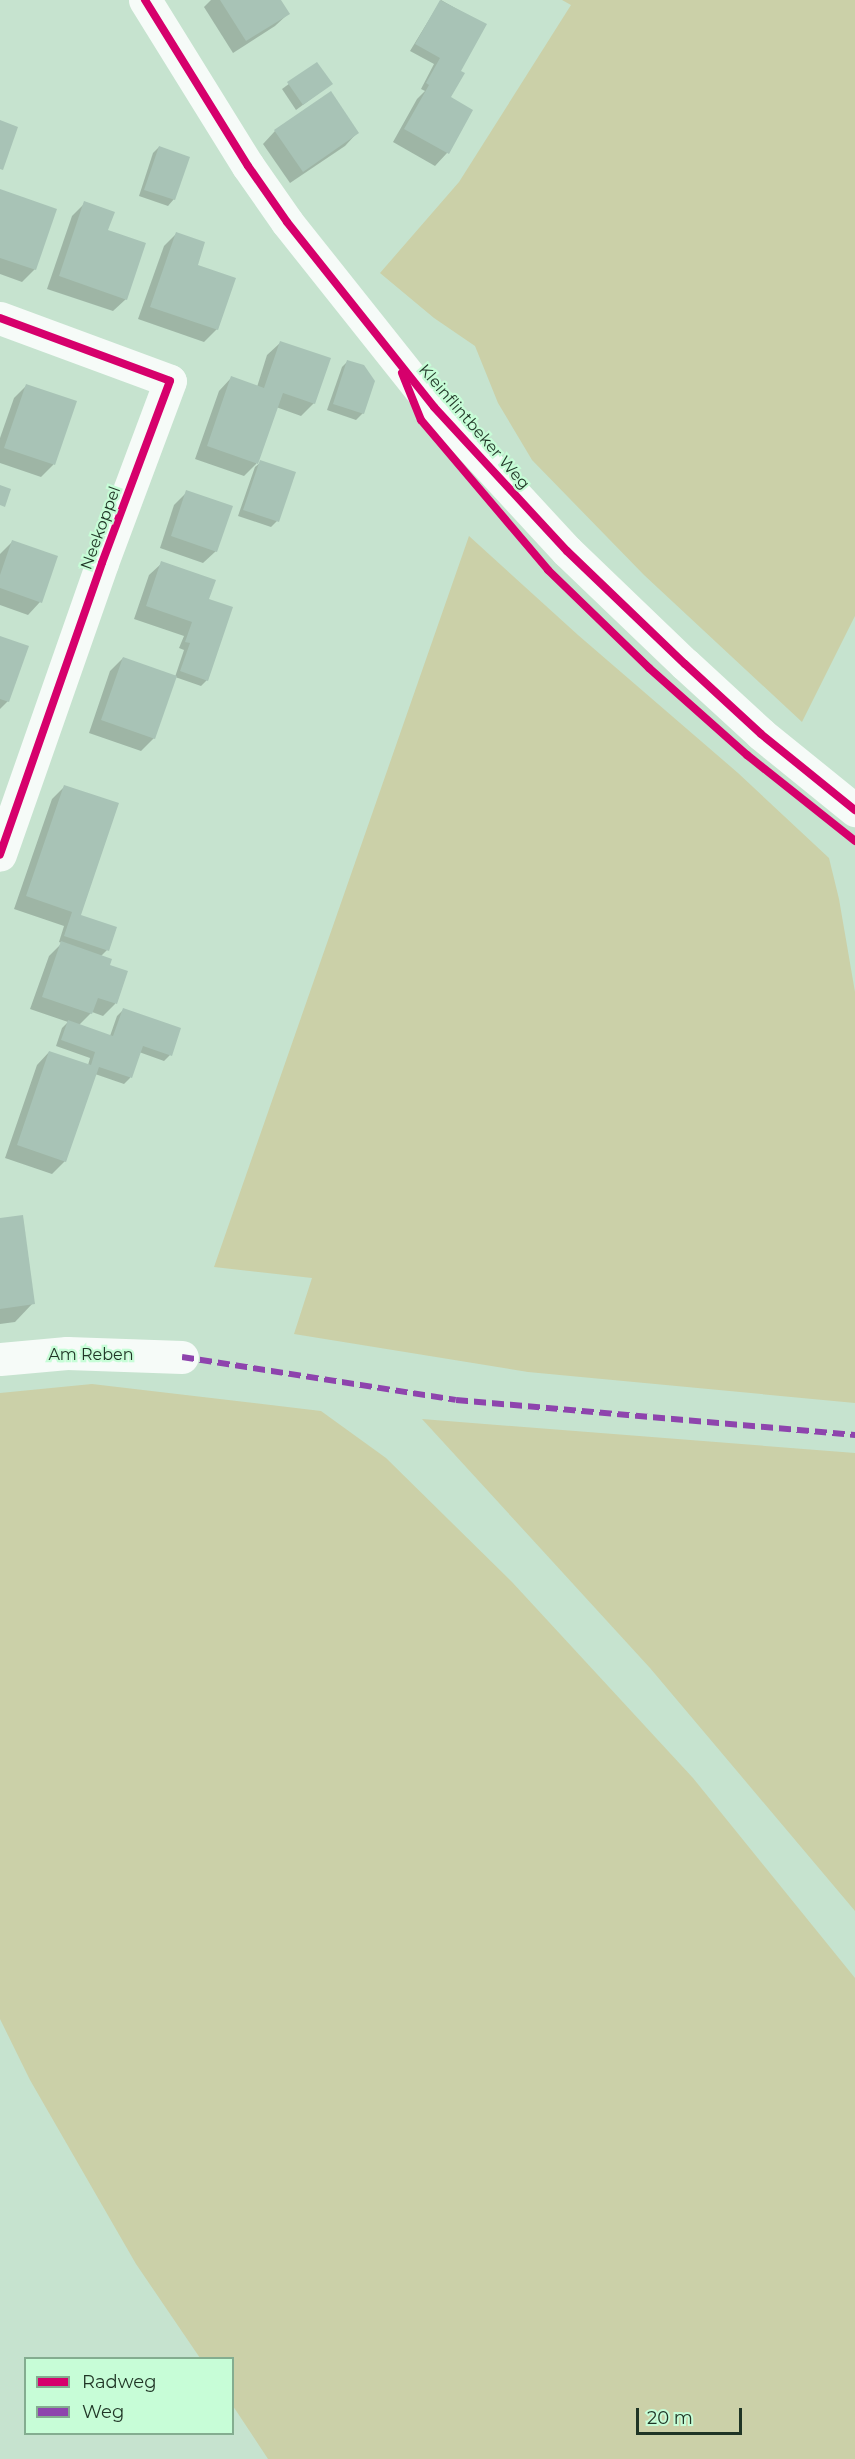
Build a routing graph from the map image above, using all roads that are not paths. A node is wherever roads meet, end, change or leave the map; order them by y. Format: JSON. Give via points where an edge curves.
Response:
{"nodes":[{"id":1,"x":145,"y":0,"type":"edge"},
{"id":2,"x":0,"y":318,"type":"edge"},
{"id":3,"x":855,"y":810,"type":"edge"},
{"id":4,"x":0,"y":855,"type":"edge"},
{"id":5,"x":182,"y":1357,"type":"dead end"},
{"id":6,"x":0,"y":1359,"type":"edge"}],
"edges":[{"from":1,"to":3,"type":"street","name":"Kleinflintbeker Weg","via":[[287,222],[434,407],[567,551],[685,664],[761,734]]},
{"from":2,"to":4,"type":"street","name":"Neekoppel","via":[[170,381]]},
{"from":5,"to":6,"type":"street","name":"Am Reben","via":[[66,1353]]}]}
